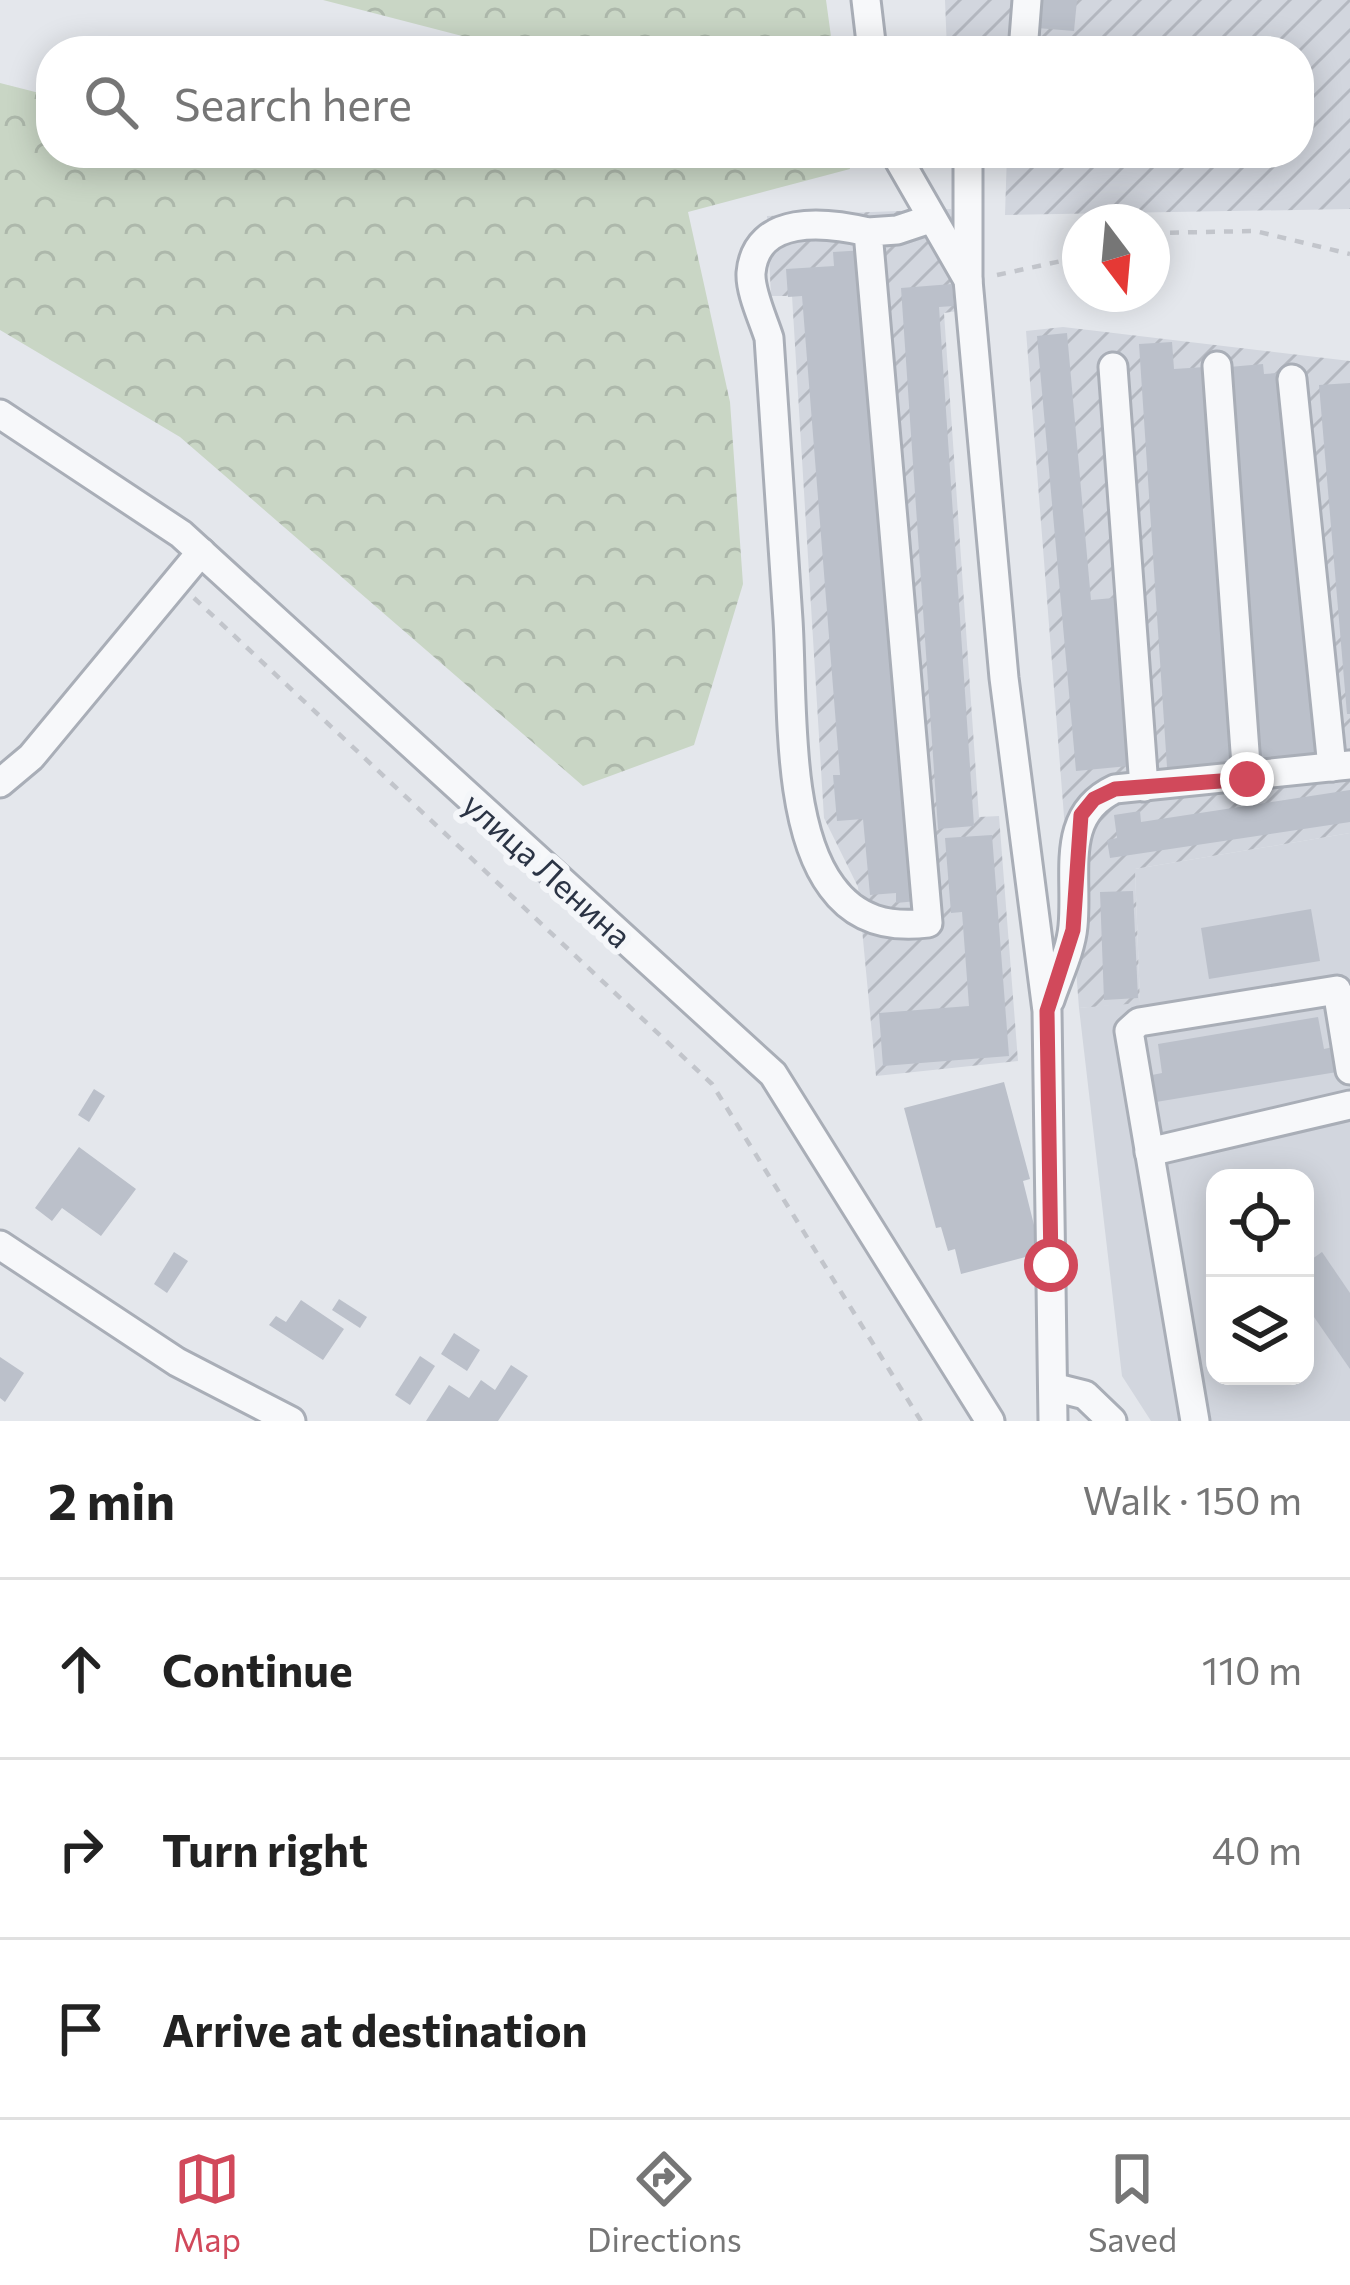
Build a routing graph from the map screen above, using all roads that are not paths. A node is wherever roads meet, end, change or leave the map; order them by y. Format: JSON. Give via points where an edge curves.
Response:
{"nodes":[{"id":1,"x":866,"y":0,"type":"edge"},
{"id":2,"x":1027,"y":0,"type":"edge"},
{"id":3,"x":870,"y":36,"type":"edge"},
{"id":4,"x":1024,"y":36,"type":"edge"},
{"id":5,"x":903,"y":168,"type":"edge"},
{"id":6,"x":968,"y":168,"type":"edge"},
{"id":7,"x":930,"y":219,"type":"junction"},
{"id":8,"x":868,"y":232,"type":"junction"},
{"id":9,"x":968,"y":280,"type":"junction"},
{"id":10,"x":1216,"y":366,"type":"dead end"},
{"id":11,"x":1113,"y":367,"type":"dead end"},
{"id":12,"x":1292,"y":379,"type":"dead end"},
{"id":13,"x":0,"y":414,"type":"edge"},
{"id":14,"x":201,"y":552,"type":"junction"},
{"id":15,"x":1341,"y":766,"type":"edge"},
{"id":16,"x":1247,"y":779,"type":"junction"},
{"id":17,"x":0,"y":783,"type":"edge"},
{"id":18,"x":1144,"y":787,"type":"junction"},
{"id":19,"x":1047,"y":1011,"type":"junction"},
{"id":20,"x":1350,"y":1070,"type":"edge"},
{"id":21,"x":1350,"y":1105,"type":"edge"},
{"id":22,"x":1148,"y":1152,"type":"junction"},
{"id":23,"x":0,"y":1245,"type":"edge"},
{"id":24,"x":1053,"y":1387,"type":"junction"},
{"id":25,"x":291,"y":1421,"type":"edge"},
{"id":26,"x":990,"y":1421,"type":"edge"},
{"id":27,"x":1053,"y":1421,"type":"edge"},
{"id":28,"x":1112,"y":1421,"type":"edge"},
{"id":29,"x":1196,"y":1421,"type":"edge"}],
"edges":[{"from":1,"to":3,"type":"street"},
{"from":2,"to":4,"type":"street"},
{"from":5,"to":7,"type":"street"},
{"from":6,"to":9,"type":"street"},
{"from":7,"to":8,"type":"street"},
{"from":7,"to":9,"type":"street"},
{"from":8,"to":8,"type":"street","via":[[841,225],[777,230],[760,243],[750,275],[769,338],[801,808],[830,886],[852,910],[904,926],[928,923]]},
{"from":9,"to":19,"type":"street","via":[[1004,678]]},
{"from":10,"to":16,"type":"street"},
{"from":11,"to":18,"type":"street"},
{"from":12,"to":15,"type":"street"},
{"from":13,"to":14,"type":"street","name":"улица Ленина"},
{"from":14,"to":17,"type":"street","via":[[31,757]]},
{"from":14,"to":26,"type":"street","name":"улица Ленина","via":[[773,1074]]},
{"from":15,"to":16,"type":"street"},
{"from":16,"to":18,"type":"street"},
{"from":18,"to":19,"type":"street","via":[[1115,789],[1081,815],[1073,930]]},
{"from":19,"to":24,"type":"street"},
{"from":20,"to":22,"type":"street","via":[[1337,990],[1139,1022],[1126,1044]]},
{"from":21,"to":22,"type":"street"},
{"from":22,"to":29,"type":"street"},
{"from":23,"to":25,"type":"street","via":[[177,1362]]},
{"from":24,"to":27,"type":"street"},
{"from":24,"to":28,"type":"street","via":[[1084,1395]]}]}
